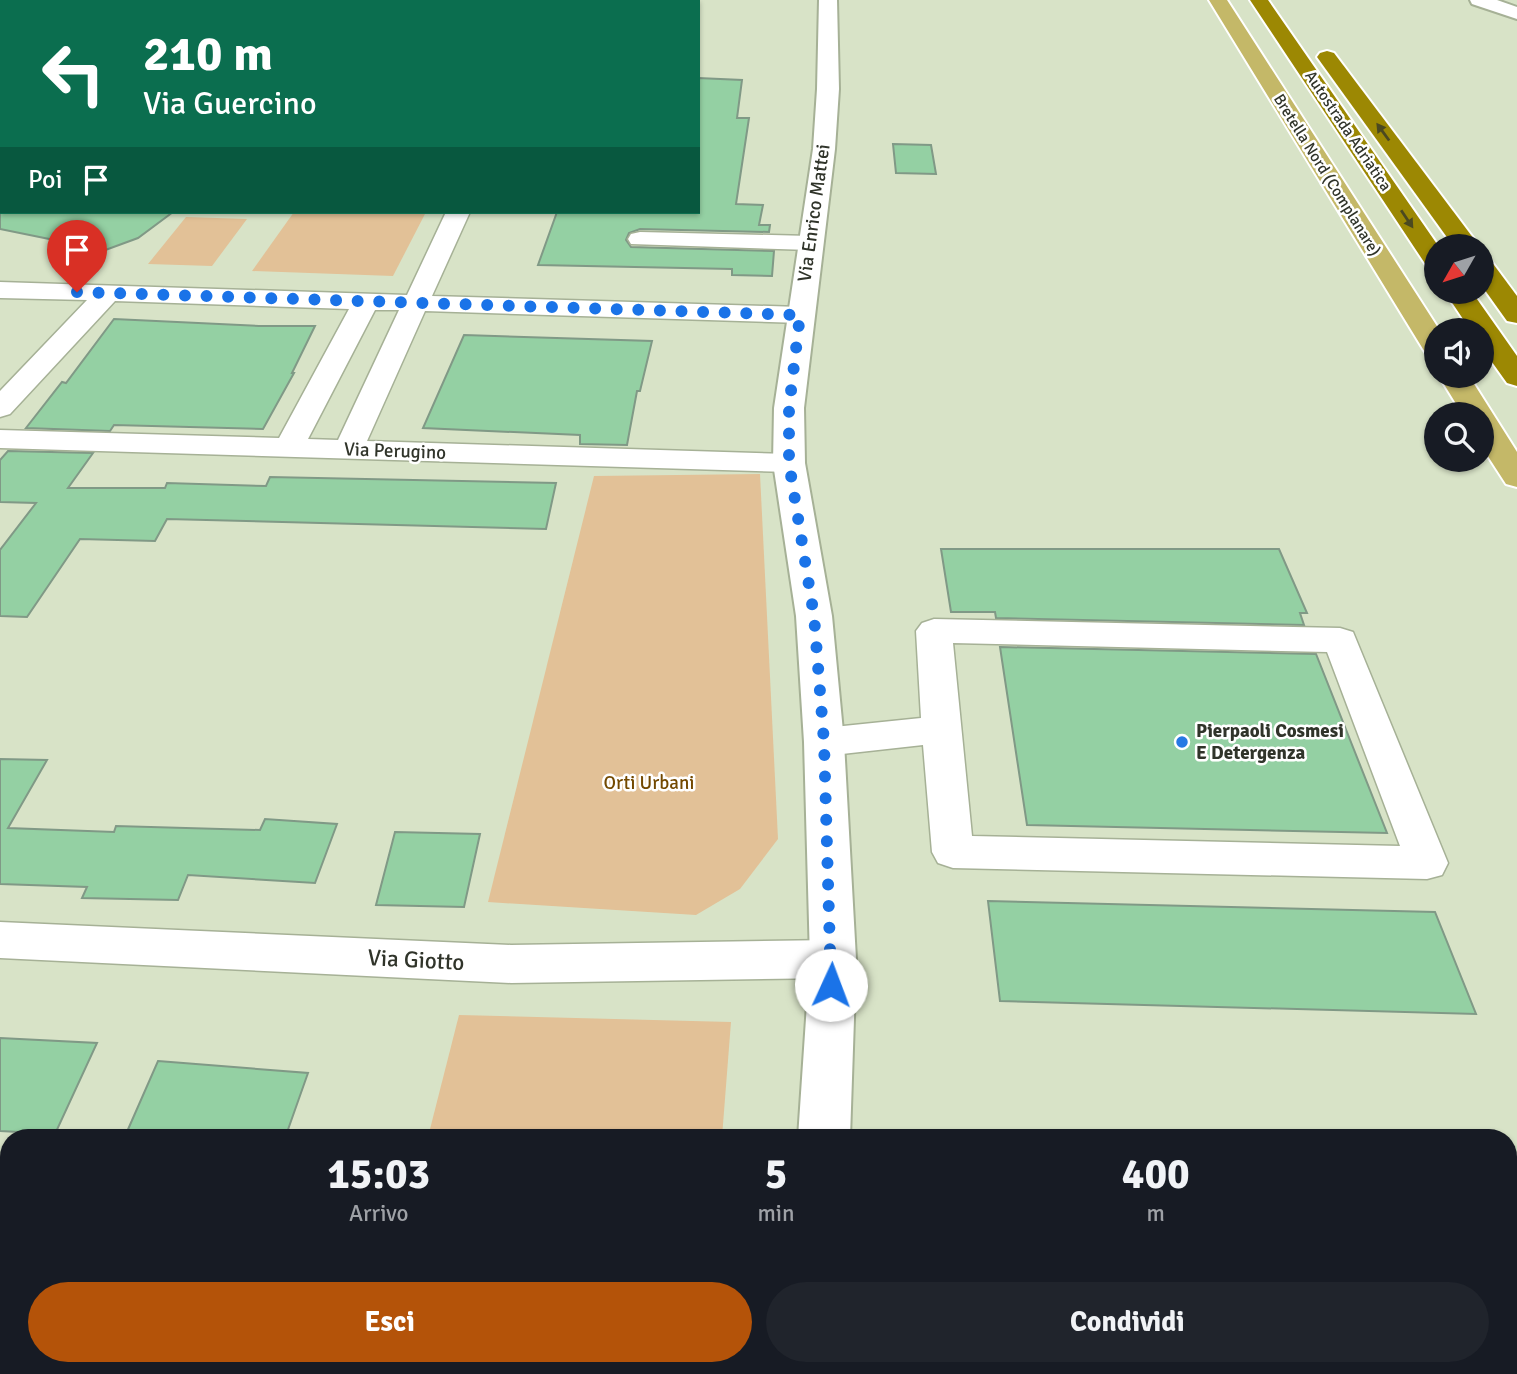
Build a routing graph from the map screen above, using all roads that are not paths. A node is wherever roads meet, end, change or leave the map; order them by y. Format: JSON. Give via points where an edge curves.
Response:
{"nodes":[{"id":1,"x":828,"y":0,"type":"edge"},
{"id":2,"x":1218,"y":0,"type":"edge"},
{"id":3,"x":1259,"y":0,"type":"edge"},
{"id":4,"x":1492,"y":1,"type":"edge"},
{"id":5,"x":1517,"y":13,"type":"edge"},
{"id":6,"x":1319,"y":45,"type":"dead end"},
{"id":7,"x":457,"y":214,"type":"edge"},
{"id":8,"x":1457,"y":234,"type":"edge"},
{"id":9,"x":640,"y":239,"type":"dead end"},
{"id":10,"x":810,"y":243,"type":"junction"},
{"id":11,"x":1424,"y":243,"type":"edge"},
{"id":12,"x":1494,"y":283,"type":"edge"},
{"id":13,"x":0,"y":290,"type":"edge"},
{"id":14,"x":108,"y":293,"type":"junction"},
{"id":15,"x":366,"y":302,"type":"junction"},
{"id":16,"x":416,"y":304,"type":"junction"},
{"id":17,"x":1466,"y":304,"type":"edge"},
{"id":18,"x":800,"y":315,"type":"junction"},
{"id":19,"x":1517,"y":315,"type":"edge"},
{"id":20,"x":1424,"y":328,"type":"edge"},
{"id":21,"x":1517,"y":377,"type":"edge"},
{"id":22,"x":0,"y":408,"type":"edge"},
{"id":23,"x":0,"y":439,"type":"edge"},
{"id":24,"x":1494,"y":441,"type":"edge"},
{"id":25,"x":289,"y":448,"type":"junction"},
{"id":26,"x":348,"y":450,"type":"junction"},
{"id":27,"x":789,"y":463,"type":"junction"},
{"id":28,"x":1517,"y":477,"type":"edge"},
{"id":29,"x":941,"y":730,"type":"junction"},
{"id":30,"x":824,"y":742,"type":"junction"},
{"id":31,"x":0,"y":940,"type":"edge"},
{"id":32,"x":832,"y":959,"type":"junction"},
{"id":33,"x":824,"y":1129,"type":"edge"}],
"edges":[{"from":1,"to":10,"type":"street","name":"Via Enrico Mattei","via":[[824,149]]},
{"from":2,"to":20,"type":"main road","name":"Bretella Nord (Complanare)"},
{"from":3,"to":11,"type":"highway","name":"Autostrada Adriatica","one_way":true},
{"from":4,"to":5,"type":"street"},
{"from":8,"to":6,"type":"highway","name":"Autostrada Adriatica","one_way":true},
{"from":7,"to":16,"type":"street"},
{"from":9,"to":10,"type":"street"},
{"from":10,"to":18,"type":"street","name":"Via Enrico Mattei"},
{"from":12,"to":19,"type":"highway"},
{"from":13,"to":14,"type":"street"},
{"from":14,"to":15,"type":"street"},
{"from":14,"to":22,"type":"street"},
{"from":15,"to":16,"type":"street"},
{"from":15,"to":25,"type":"street"},
{"from":16,"to":18,"type":"street"},
{"from":16,"to":26,"type":"street"},
{"from":17,"to":21,"type":"highway"},
{"from":18,"to":27,"type":"street","name":"Via Enrico Mattei","via":[[789,408]]},
{"from":23,"to":25,"type":"street","name":"Via Perugino"},
{"from":24,"to":28,"type":"main road"},
{"from":25,"to":26,"type":"street","name":"Via Perugino"},
{"from":26,"to":27,"type":"street","name":"Via Perugino"},
{"from":27,"to":30,"type":"street","name":"Via Enrico Mattei","via":[[814,616]]},
{"from":29,"to":29,"type":"street","via":[[953,852],[1427,863],[1340,640],[934,631]]},
{"from":29,"to":30,"type":"street"},
{"from":30,"to":32,"type":"street","name":"Via Enrico Mattei"},
{"from":31,"to":32,"type":"street","name":"Via Giotto","via":[[510,964]]},
{"from":32,"to":33,"type":"street","name":"Via Enrico Mattei"}]}
